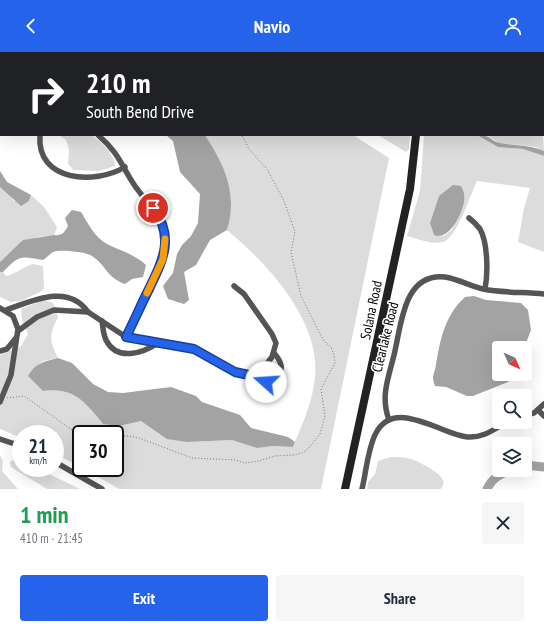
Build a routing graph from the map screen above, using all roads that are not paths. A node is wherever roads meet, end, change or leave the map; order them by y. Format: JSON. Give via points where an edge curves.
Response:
{"nodes":[{"id":1,"x":40,"y":136,"type":"edge"},
{"id":2,"x":99,"y":136,"type":"edge"},
{"id":3,"x":416,"y":136,"type":"edge"},
{"id":4,"x":125,"y":167,"type":"junction"},
{"id":5,"x":469,"y":218,"type":"dead end"},
{"id":6,"x":234,"y":286,"type":"dead end"},
{"id":7,"x":484,"y":289,"type":"junction"},
{"id":8,"x":544,"y":294,"type":"edge"},
{"id":9,"x":0,"y":308,"type":"edge"},
{"id":10,"x":6,"y":310,"type":"junction"},
{"id":11,"x":88,"y":312,"type":"junction"},
{"id":12,"x":102,"y":321,"type":"junction"},
{"id":13,"x":18,"y":332,"type":"junction"},
{"id":14,"x":126,"y":337,"type":"junction"},
{"id":15,"x":16,"y":338,"type":"junction"},
{"id":16,"x":158,"y":343,"type":"junction"},
{"id":17,"x":0,"y":351,"type":"edge"},
{"id":18,"x":274,"y":354,"type":"junction"},
{"id":19,"x":253,"y":376,"type":"junction"},
{"id":20,"x":1,"y":400,"type":"edge"},
{"id":21,"x":544,"y":404,"type":"edge"},
{"id":22,"x":538,"y":410,"type":"junction"},
{"id":23,"x":532,"y":413,"type":"edge"},
{"id":24,"x":544,"y":416,"type":"edge"},
{"id":25,"x":389,"y":420,"type":"junction"},
{"id":26,"x":495,"y":429,"type":"edge"},
{"id":27,"x":0,"y":439,"type":"edge"},
{"id":28,"x":12,"y":443,"type":"edge"},
{"id":29,"x":64,"y":467,"type":"edge"},
{"id":30,"x":102,"y":489,"type":"edge"},
{"id":31,"x":345,"y":489,"type":"edge"},
{"id":32,"x":362,"y":489,"type":"edge"}],
"edges":[{"from":1,"to":4,"type":"street","via":[[40,148],[45,159],[62,173],[91,178],[111,174]]},
{"from":2,"to":4,"type":"street","via":[[114,150]]},
{"from":3,"to":31,"type":"street","name":"Solana Road","via":[[410,190]]},
{"from":4,"to":14,"type":"street","via":[[135,186],[160,219],[165,245],[160,265]]},
{"from":5,"to":7,"type":"street","via":[[479,227],[482,235],[487,272]]},
{"from":6,"to":18,"type":"street","via":[[244,294],[272,334],[276,343]]},
{"from":7,"to":8,"type":"street","name":"Clearlake Road"},
{"from":7,"to":25,"type":"street","name":"Clearlake Road","via":[[450,278],[438,277],[423,282],[410,293],[405,303],[384,392],[384,405]]},
{"from":9,"to":10,"type":"street"},
{"from":10,"to":11,"type":"street","via":[[54,295],[76,301]]},
{"from":10,"to":13,"type":"street","via":[[15,319]]},
{"from":11,"to":12,"type":"street"},
{"from":11,"to":13,"type":"street","via":[[54,310],[37,317]]},
{"from":12,"to":14,"type":"street"},
{"from":12,"to":16,"type":"street","via":[[106,340],[117,351],[134,354]]},
{"from":13,"to":15,"type":"street"},
{"from":14,"to":16,"type":"street"},
{"from":15,"to":17,"type":"street","via":[[12,345]]},
{"from":15,"to":20,"type":"street","via":[[11,375]]},
{"from":16,"to":19,"type":"street","via":[[194,349],[235,372]]},
{"from":18,"to":19,"type":"street","via":[[261,371]]},
{"from":18,"to":19,"type":"street","via":[[281,364],[278,377],[266,382]]},
{"from":21,"to":22,"type":"street"},
{"from":22,"to":23,"type":"street"},
{"from":22,"to":24,"type":"street"},
{"from":25,"to":26,"type":"street","via":[[407,418],[468,437],[487,434]]},
{"from":25,"to":32,"type":"street","via":[[380,427],[374,437]]},
{"from":27,"to":28,"type":"street"},
{"from":29,"to":30,"type":"street"}]}
